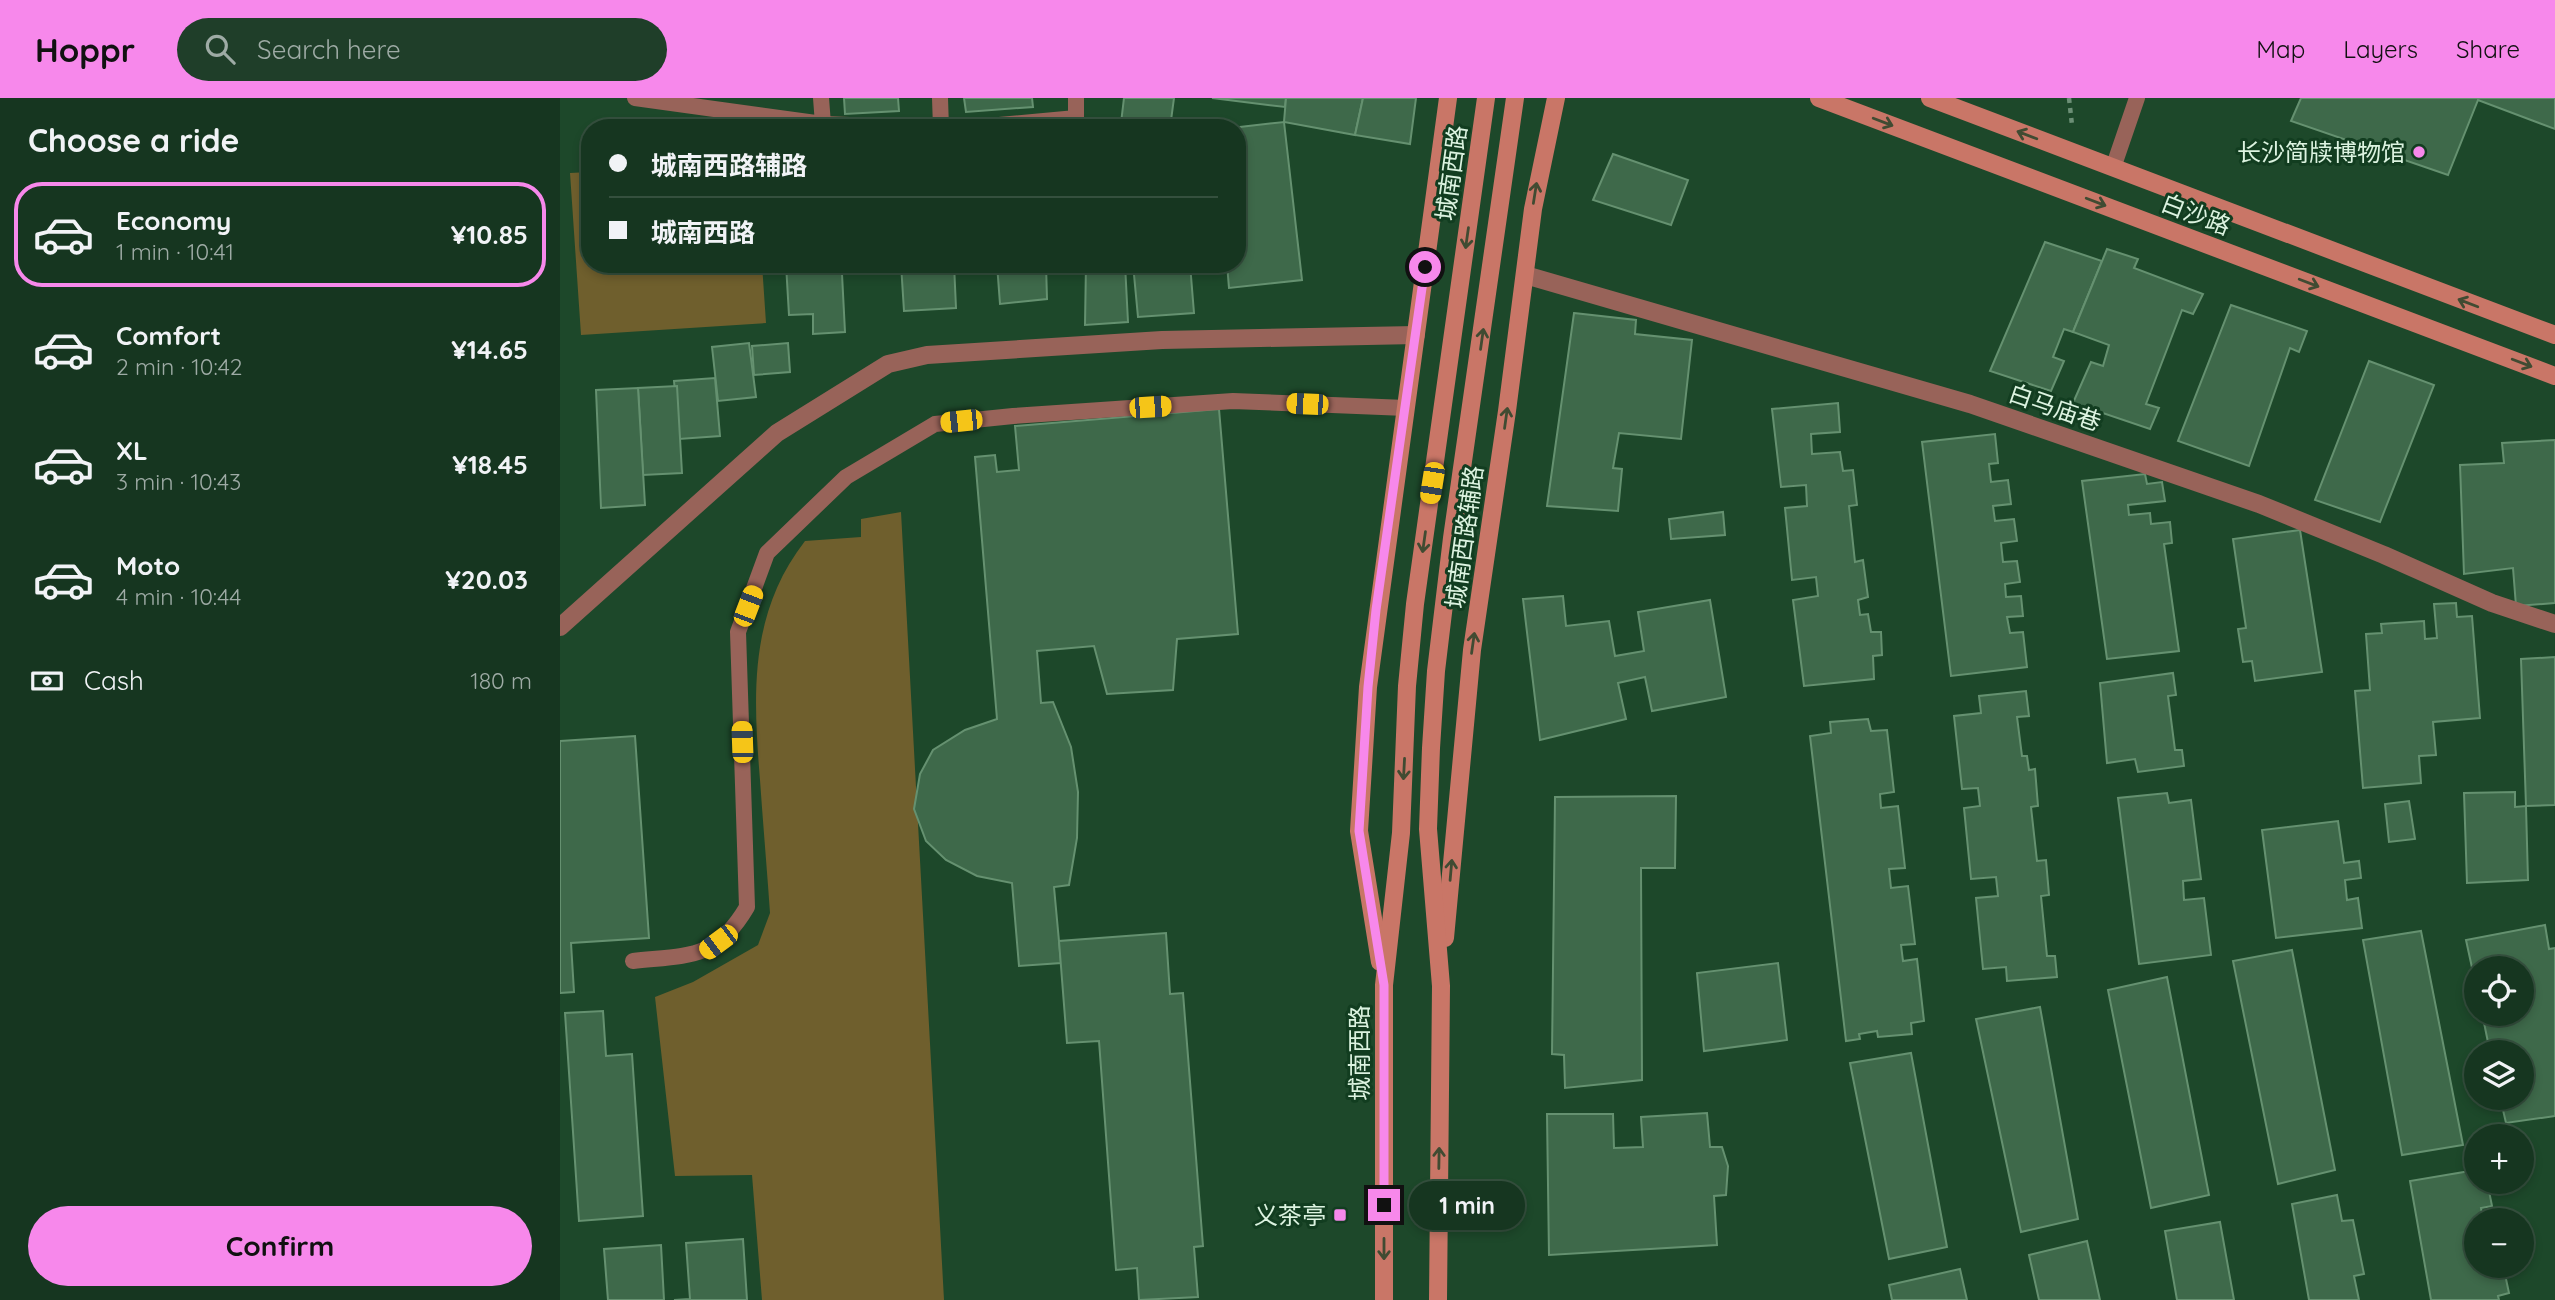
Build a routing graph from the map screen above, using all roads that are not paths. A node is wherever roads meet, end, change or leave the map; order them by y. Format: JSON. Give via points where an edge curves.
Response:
{"nodes":[{"id":1,"x":635,"y":98,"type":"edge"},
{"id":2,"x":821,"y":98,"type":"edge"},
{"id":3,"x":940,"y":98,"type":"edge"},
{"id":4,"x":1076,"y":98,"type":"edge"},
{"id":5,"x":1448,"y":98,"type":"edge"},
{"id":6,"x":1486,"y":98,"type":"edge"},
{"id":7,"x":1515,"y":98,"type":"edge"},
{"id":8,"x":1556,"y":98,"type":"edge"},
{"id":9,"x":1568,"y":98,"type":"edge"},
{"id":10,"x":1819,"y":98,"type":"edge"},
{"id":11,"x":1930,"y":98,"type":"edge"},
{"id":12,"x":2137,"y":98,"type":"edge"},
{"id":13,"x":787,"y":119,"type":"edge"},
{"id":14,"x":823,"y":119,"type":"edge"},
{"id":15,"x":941,"y":119,"type":"edge"},
{"id":16,"x":1065,"y":119,"type":"edge"},
{"id":17,"x":1548,"y":127,"type":"junction"},
{"id":18,"x":2113,"y":168,"type":"junction"},
{"id":19,"x":1525,"y":275,"type":"junction"},
{"id":20,"x":1416,"y":335,"type":"junction"},
{"id":21,"x":2555,"y":335,"type":"edge"},
{"id":22,"x":2555,"y":376,"type":"edge"},
{"id":23,"x":1406,"y":408,"type":"junction"},
{"id":24,"x":2555,"y":624,"type":"edge"},
{"id":25,"x":560,"y":627,"type":"edge"},
{"id":26,"x":633,"y":961,"type":"dead end"},
{"id":27,"x":1384,"y":985,"type":"junction"},
{"id":28,"x":1441,"y":986,"type":"junction"},
{"id":29,"x":1384,"y":1300,"type":"edge"},
{"id":30,"x":1437,"y":1300,"type":"edge"}],
"edges":[{"from":1,"to":13,"type":"lane"},
{"from":2,"to":14,"type":"lane"},
{"from":3,"to":15,"type":"lane"},
{"from":4,"to":16,"type":"lane","via":[[1076,118]]},
{"from":5,"to":20,"type":"main road"},
{"from":6,"to":27,"type":"main road","name":"城南西路","one_way":true,"via":[[1415,604],[1401,833]]},
{"from":28,"to":7,"type":"main road","one_way":true,"via":[[1427,830],[1436,671]]},
{"from":8,"to":17,"type":"main road","name":"城南西路辅路"},
{"from":9,"to":17,"type":"main road"},
{"from":10,"to":22,"type":"main road","name":"白沙路","one_way":true},
{"from":18,"to":11,"type":"main road","name":"白沙路","one_way":true},
{"from":12,"to":18,"type":"lane"},
{"from":19,"to":17,"type":"main road","name":"城南西路辅路","one_way":true},
{"from":21,"to":18,"type":"main road","name":"白沙路","one_way":true},
{"from":19,"to":24,"type":"street","name":"白马庙巷","via":[[1970,404],[2259,504],[2492,603]]},
{"from":28,"to":19,"type":"main road","name":"城南西路辅路","one_way":true,"via":[[1472,650]]},
{"from":20,"to":23,"type":"main road"},
{"from":20,"to":25,"type":"street","via":[[1162,340],[927,355],[888,363],[778,433]]},
{"from":23,"to":26,"type":"lane","via":[[1233,401],[935,424],[846,477],[767,553],[738,632],[747,907],[734,930],[702,953]]},
{"from":23,"to":27,"type":"main road","via":[[1369,674],[1359,831]]},
{"from":27,"to":29,"type":"main road","name":"城南西路","one_way":true},
{"from":30,"to":28,"type":"main road","one_way":true}]}
